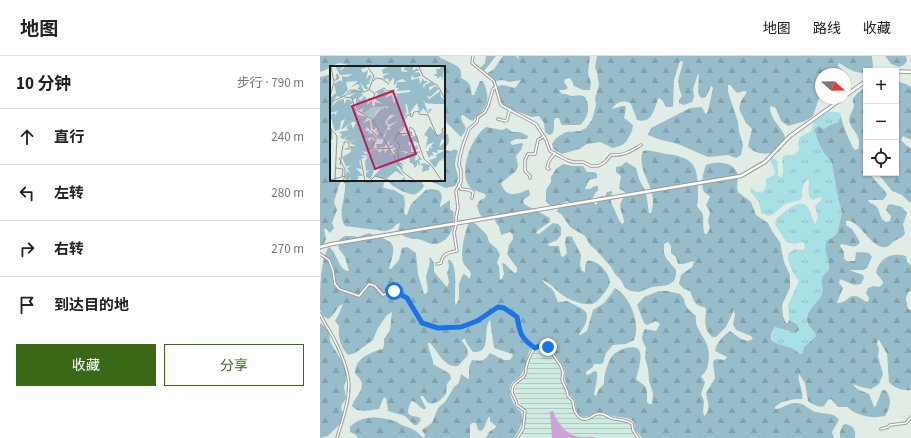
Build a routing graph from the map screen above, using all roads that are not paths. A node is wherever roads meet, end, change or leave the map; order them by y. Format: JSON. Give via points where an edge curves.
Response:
{"nodes":[{"id":1,"x":473,"y":56,"type":"edge"},
{"id":2,"x":899,"y":71,"type":"edge"},
{"id":3,"x":911,"y":72,"type":"edge"},
{"id":4,"x":863,"y":83,"type":"edge"},
{"id":5,"x":496,"y":87,"type":"junction"},
{"id":6,"x":851,"y":92,"type":"edge"},
{"id":7,"x":834,"y":104,"type":"edge"},
{"id":8,"x":510,"y":109,"type":"junction"},
{"id":9,"x":498,"y":119,"type":"dead end"},
{"id":10,"x":544,"y":136,"type":"junction"},
{"id":11,"x":641,"y":145,"type":"dead end"},
{"id":12,"x":555,"y":154,"type":"junction"},
{"id":13,"x":549,"y":169,"type":"dead end"},
{"id":14,"x":530,"y":178,"type":"dead end"},
{"id":15,"x":459,"y":184,"type":"junction"},
{"id":16,"x":472,"y":198,"type":"dead end"},
{"id":17,"x":456,"y":223,"type":"junction"},
{"id":18,"x":320,"y":247,"type":"edge"},
{"id":19,"x":320,"y":254,"type":"edge"},
{"id":20,"x":437,"y":264,"type":"dead end"},
{"id":21,"x":320,"y":314,"type":"edge"},
{"id":22,"x":535,"y":348,"type":"junction"},
{"id":23,"x":911,"y":417,"type":"edge"},
{"id":24,"x":881,"y":429,"type":"dead end"},
{"id":25,"x":337,"y":438,"type":"edge"},
{"id":26,"x":517,"y":438,"type":"edge"},
{"id":27,"x":638,"y":438,"type":"edge"}],
"edges":[{"from":1,"to":5,"type":"street","via":[[472,63],[494,81]]},
{"from":2,"to":3,"type":"street"},
{"from":4,"to":6,"type":"street"},
{"from":5,"to":8,"type":"street","via":[[501,105]]},
{"from":5,"to":15,"type":"street","via":[[485,112],[469,129],[460,157]]},
{"from":7,"to":17,"type":"street","via":[[790,136],[765,162],[741,176]]},
{"from":8,"to":9,"type":"street","via":[[507,120]]},
{"from":8,"to":10,"type":"street","via":[[536,124]]},
{"from":10,"to":12,"type":"street","via":[[550,151]]},
{"from":10,"to":14,"type":"street","via":[[538,140],[537,152],[528,154],[525,160],[525,171]]},
{"from":11,"to":12,"type":"street","via":[[629,153],[611,155],[598,166],[573,162]]},
{"from":12,"to":13,"type":"street","via":[[549,161]]},
{"from":15,"to":16,"type":"street","via":[[461,189],[473,192]]},
{"from":15,"to":17,"type":"street","via":[[456,191]]},
{"from":17,"to":18,"type":"street"},
{"from":17,"to":20,"type":"street","via":[[454,233],[457,251],[448,253],[443,257],[441,264]]},
{"from":19,"to":22,"type":"street","via":[[329,260],[335,284],[339,289],[359,296],[369,284],[375,286],[383,295],[394,291],[407,298],[422,323],[438,328],[461,327],[477,321],[498,307],[504,308],[517,317],[521,335]]},
{"from":21,"to":25,"type":"street","via":[[342,354],[349,376],[347,408]]},
{"from":22,"to":26,"type":"street","via":[[525,374],[515,383],[512,390],[517,405],[525,411],[523,429]]},
{"from":22,"to":27,"type":"street","via":[[541,344],[546,345],[558,361],[562,369],[562,380],[568,396],[573,401],[577,416],[587,419],[599,413],[612,419],[627,420],[632,424]]},
{"from":23,"to":24,"type":"street","via":[[906,423]]}]}
